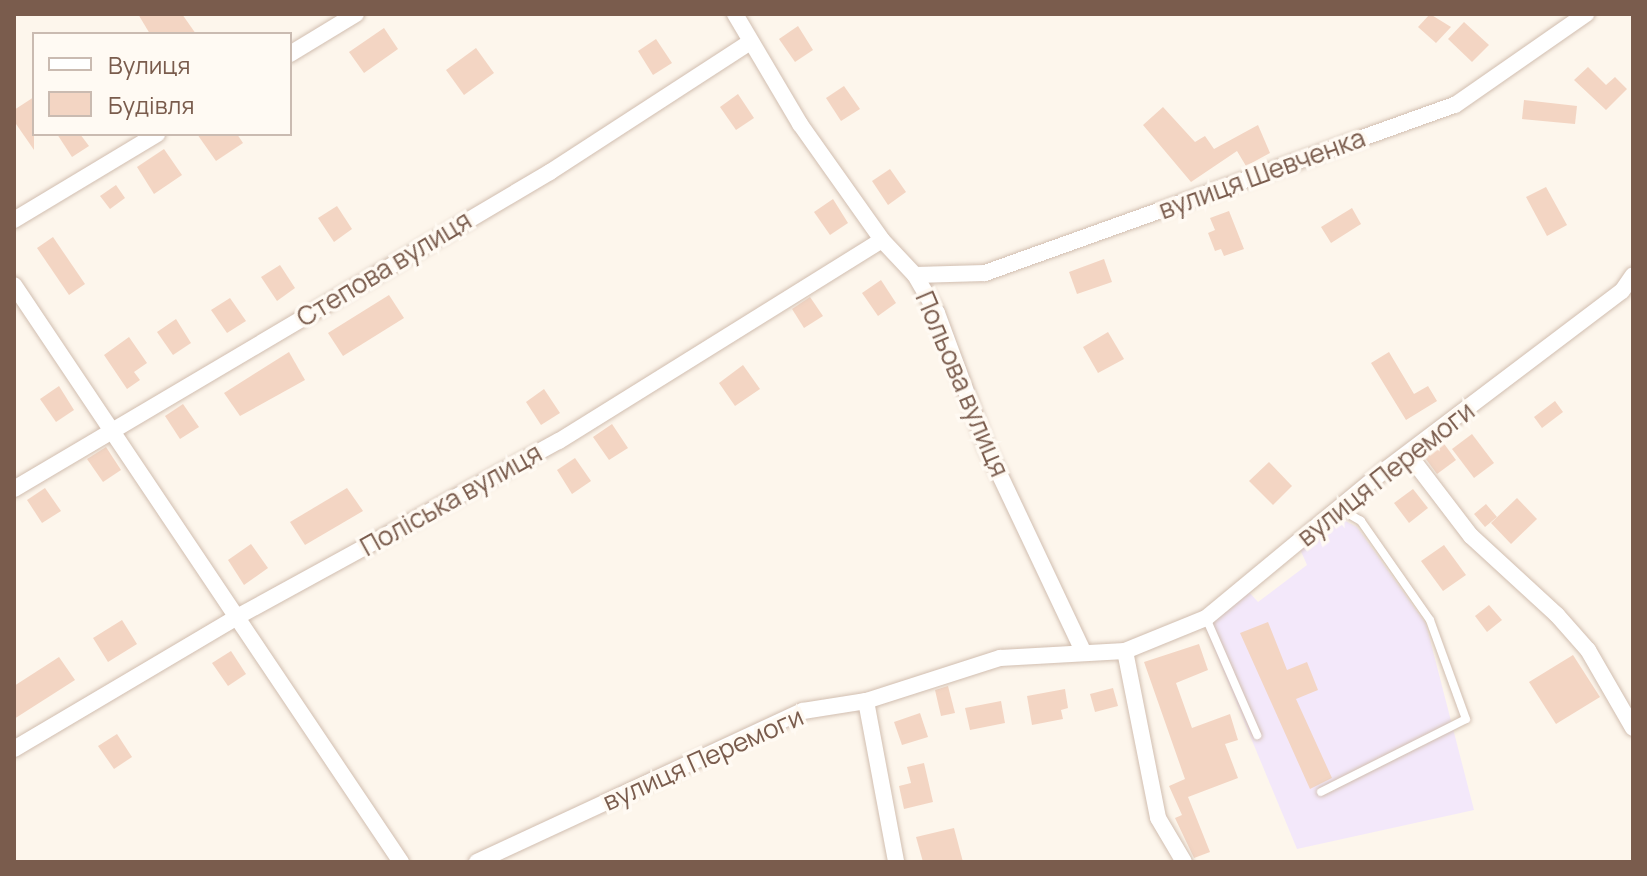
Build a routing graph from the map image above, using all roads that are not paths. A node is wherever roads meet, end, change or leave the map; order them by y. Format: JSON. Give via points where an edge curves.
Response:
{"nodes":[{"id":1,"x":356,"y":14,"type":"edge"},
{"id":2,"x":735,"y":14,"type":"edge"},
{"id":3,"x":1586,"y":14,"type":"edge"},
{"id":4,"x":750,"y":42,"type":"junction"},
{"id":5,"x":292,"y":53,"type":"edge"},
{"id":6,"x":154,"y":136,"type":"edge"},
{"id":7,"x":14,"y":220,"type":"edge"},
{"id":8,"x":882,"y":240,"type":"junction"},
{"id":9,"x":915,"y":275,"type":"junction"},
{"id":10,"x":1633,"y":275,"type":"edge"},
{"id":11,"x":14,"y":285,"type":"edge"},
{"id":12,"x":112,"y":431,"type":"junction"},
{"id":13,"x":1409,"y":455,"type":"junction"},
{"id":14,"x":14,"y":489,"type":"edge"},
{"id":15,"x":1339,"y":508,"type":"junction"},
{"id":16,"x":237,"y":617,"type":"junction"},
{"id":17,"x":1206,"y":618,"type":"junction"},
{"id":18,"x":1083,"y":651,"type":"junction"},
{"id":19,"x":1125,"y":651,"type":"junction"},
{"id":20,"x":866,"y":701,"type":"junction"},
{"id":21,"x":1633,"y":728,"type":"edge"},
{"id":22,"x":1257,"y":735,"type":"dead end"},
{"id":23,"x":14,"y":749,"type":"edge"},
{"id":24,"x":1321,"y":792,"type":"dead end"},
{"id":25,"x":401,"y":862,"type":"edge"},
{"id":26,"x":477,"y":862,"type":"edge"},
{"id":27,"x":896,"y":862,"type":"edge"},
{"id":28,"x":1184,"y":862,"type":"edge"}],
"edges":[{"from":1,"to":5,"type":"street"},
{"from":2,"to":4,"type":"street","name":"Польова вулиця"},
{"from":3,"to":9,"type":"street","name":"вулиця Шевченка","via":[[1455,105],[985,273]]},
{"from":4,"to":8,"type":"street","name":"Польова вулиця"},
{"from":4,"to":12,"type":"street","name":"Степова вулиця","via":[[550,172]]},
{"from":6,"to":7,"type":"street"},
{"from":8,"to":9,"type":"street","name":"Польова вулиця"},
{"from":8,"to":16,"type":"street","name":"Поліська вулиця","via":[[559,441]]},
{"from":9,"to":18,"type":"street","name":"Польова вулиця","via":[[937,313],[987,448]]},
{"from":10,"to":13,"type":"street","name":"вулиця Перемоги","via":[[1622,291]]},
{"from":11,"to":12,"type":"street"},
{"from":12,"to":14,"type":"street","name":"Степова вулиця"},
{"from":12,"to":16,"type":"street"},
{"from":13,"to":15,"type":"street","name":"вулиця Перемоги"},
{"from":13,"to":21,"type":"street","via":[[1471,536],[1588,650]]},
{"from":15,"to":17,"type":"street","name":"вулиця Перемоги"},
{"from":15,"to":24,"type":"lane","via":[[1361,521],[1430,620],[1466,719]]},
{"from":16,"to":23,"type":"street","name":"Поліська вулиця"},
{"from":16,"to":25,"type":"street"},
{"from":17,"to":19,"type":"street","name":"вулиця Перемоги"},
{"from":17,"to":22,"type":"lane"},
{"from":18,"to":19,"type":"street","name":"вулиця Перемоги"},
{"from":18,"to":20,"type":"street","name":"вулиця Перемоги","via":[[1000,658]]},
{"from":19,"to":28,"type":"street","via":[[1158,818]]},
{"from":20,"to":26,"type":"street","name":"вулиця Перемоги","via":[[803,711]]},
{"from":20,"to":27,"type":"street"}]}
